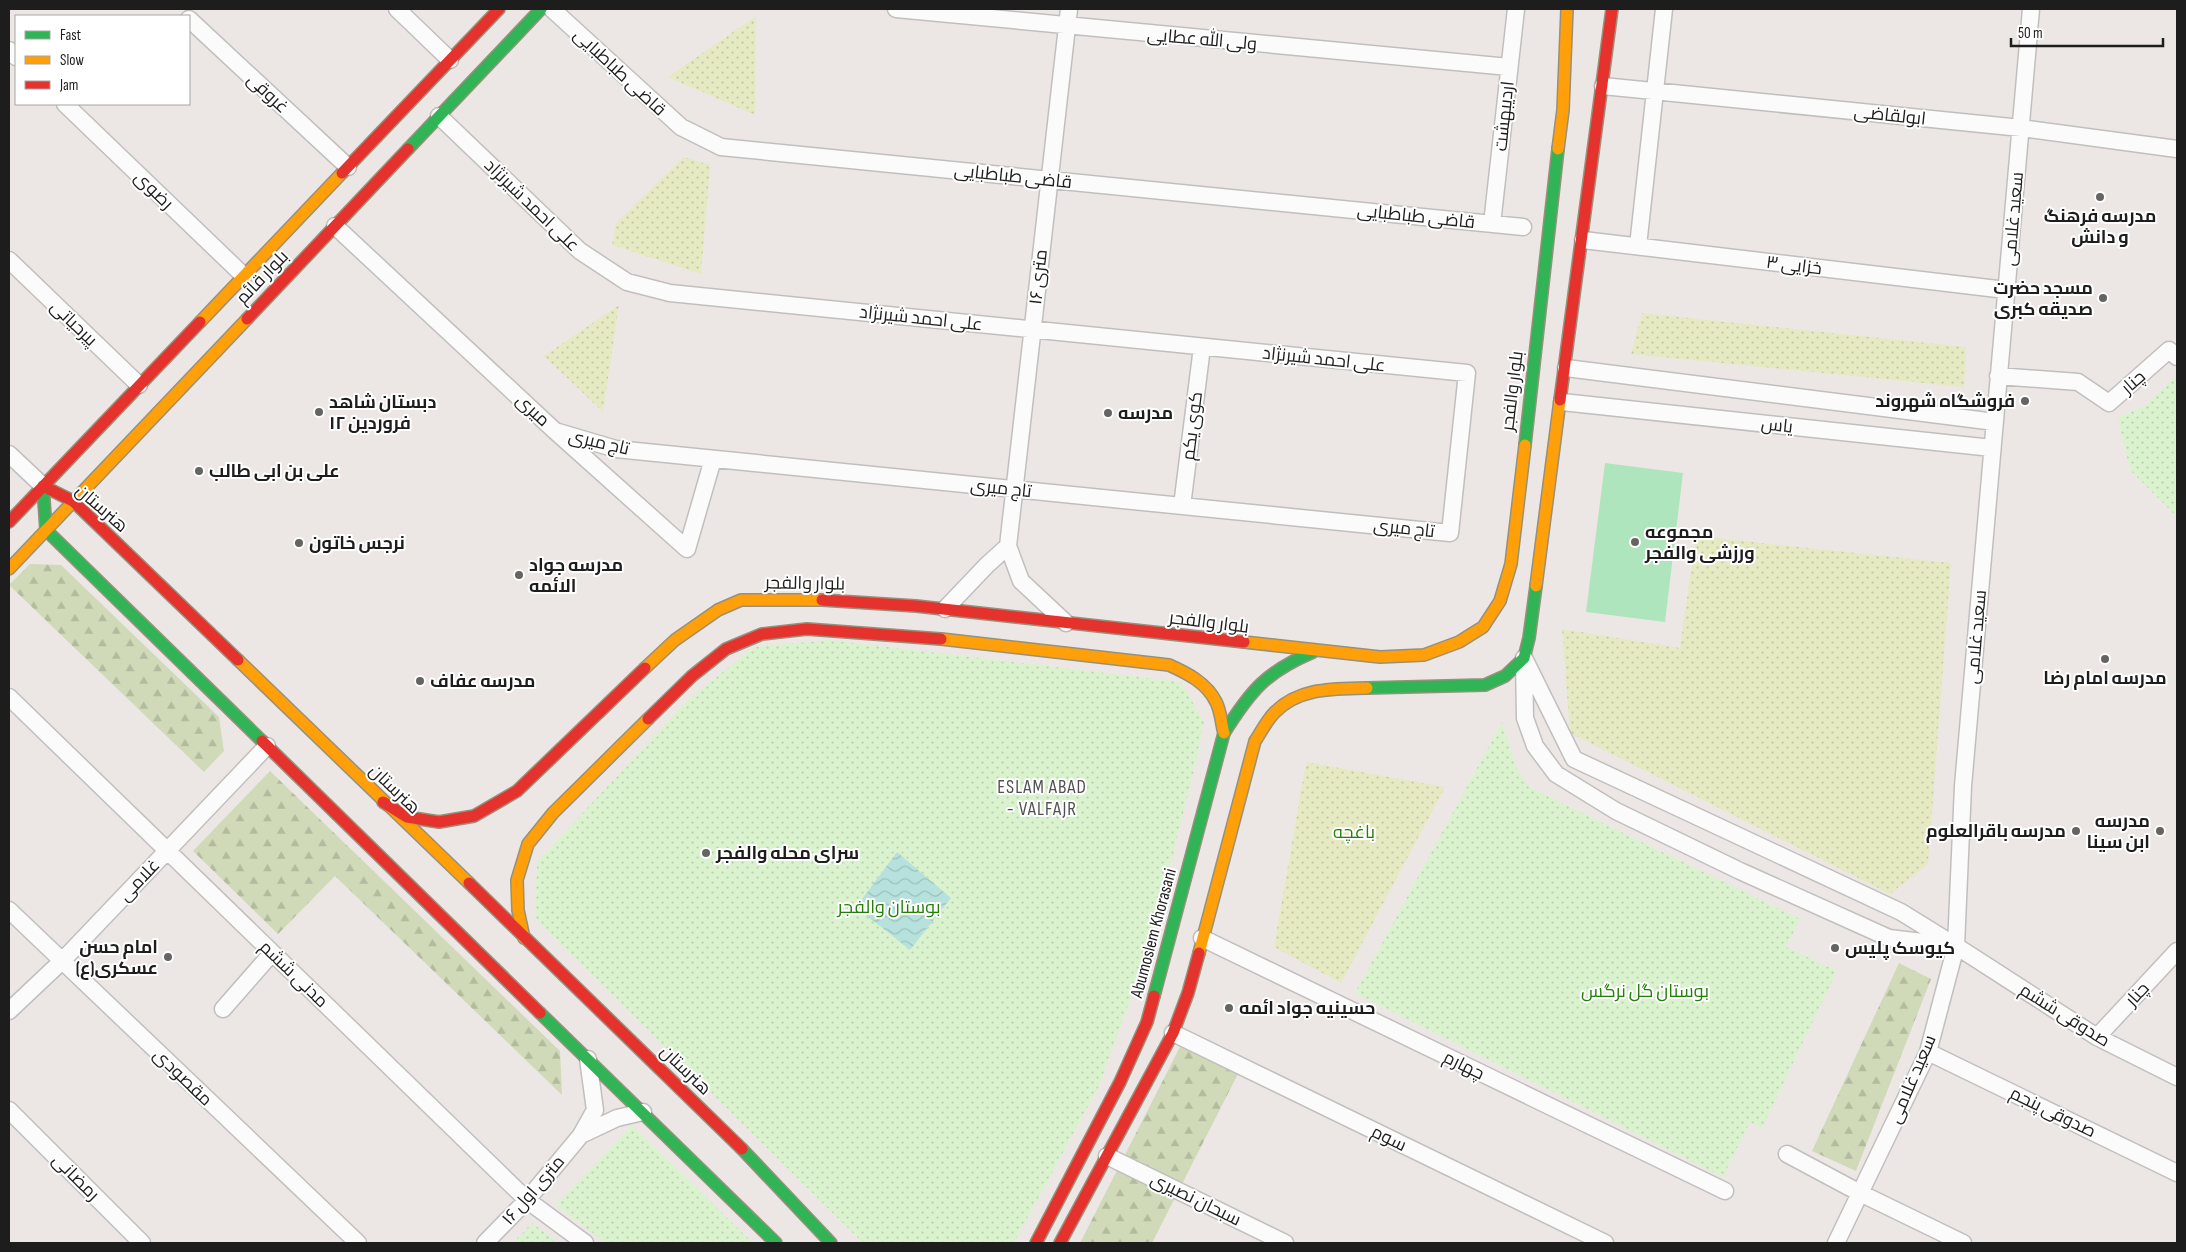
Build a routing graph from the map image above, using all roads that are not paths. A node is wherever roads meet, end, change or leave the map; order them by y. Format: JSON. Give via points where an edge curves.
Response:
{"nodes":[{"id":1,"x":397,"y":9,"type":"edge"},
{"id":2,"x":499,"y":9,"type":"edge"},
{"id":3,"x":541,"y":9,"type":"edge"},
{"id":4,"x":552,"y":9,"type":"edge"},
{"id":5,"x":896,"y":9,"type":"edge"},
{"id":6,"x":1069,"y":9,"type":"edge"},
{"id":7,"x":1516,"y":9,"type":"edge"},
{"id":8,"x":1567,"y":9,"type":"edge"},
{"id":9,"x":1612,"y":9,"type":"edge"},
{"id":10,"x":1664,"y":9,"type":"edge"},
{"id":11,"x":2031,"y":9,"type":"edge"},
{"id":12,"x":190,"y":19,"type":"edge"},
{"id":13,"x":1067,"y":26,"type":"junction"},
{"id":14,"x":450,"y":60,"type":"junction"},
{"id":15,"x":1509,"y":67,"type":"junction"},
{"id":16,"x":1603,"y":86,"type":"junction"},
{"id":17,"x":1655,"y":92,"type":"junction"},
{"id":18,"x":66,"y":105,"type":"edge"},
{"id":19,"x":439,"y":116,"type":"junction"},
{"id":20,"x":2021,"y":128,"type":"junction"},
{"id":21,"x":2175,"y":153,"type":"edge"},
{"id":22,"x":348,"y":167,"type":"junction"},
{"id":23,"x":1050,"y":180,"type":"junction"},
{"id":24,"x":1492,"y":224,"type":"junction"},
{"id":25,"x":335,"y":226,"type":"junction"},
{"id":26,"x":1523,"y":227,"type":"dead end"},
{"id":27,"x":1582,"y":240,"type":"junction"},
{"id":28,"x":1638,"y":246,"type":"junction"},
{"id":29,"x":9,"y":260,"type":"edge"},
{"id":30,"x":244,"y":276,"type":"junction"},
{"id":31,"x":2006,"y":290,"type":"junction"},
{"id":32,"x":1032,"y":330,"type":"junction"},
{"id":33,"x":1202,"y":347,"type":"junction"},
{"id":34,"x":2177,"y":357,"type":"edge"},
{"id":35,"x":1533,"y":364,"type":"junction"},
{"id":36,"x":1566,"y":368,"type":"junction"},
{"id":37,"x":1998,"y":376,"type":"junction"},
{"id":38,"x":140,"y":385,"type":"junction"},
{"id":39,"x":1529,"y":398,"type":"junction"},
{"id":40,"x":1562,"y":402,"type":"junction"},
{"id":41,"x":1995,"y":422,"type":"junction"},
{"id":42,"x":555,"y":431,"type":"junction"},
{"id":43,"x":1992,"y":448,"type":"junction"},
{"id":44,"x":9,"y":454,"type":"edge"},
{"id":45,"x":713,"y":459,"type":"junction"},
{"id":46,"x":43,"y":486,"type":"junction"},
{"id":47,"x":1014,"y":489,"type":"junction"},
{"id":48,"x":73,"y":501,"type":"junction"},
{"id":49,"x":1182,"y":506,"type":"junction"},
{"id":50,"x":9,"y":522,"type":"edge"},
{"id":51,"x":46,"y":530,"type":"junction"},
{"id":52,"x":1450,"y":533,"type":"joint"},
{"id":53,"x":1008,"y":546,"type":"junction"},
{"id":54,"x":9,"y":569,"type":"edge"},
{"id":55,"x":945,"y":609,"type":"junction"},
{"id":56,"x":1066,"y":623,"type":"junction"},
{"id":57,"x":1314,"y":651,"type":"junction"},
{"id":58,"x":1524,"y":658,"type":"junction"},
{"id":59,"x":9,"y":697,"type":"edge"},
{"id":60,"x":1224,"y":732,"type":"junction"},
{"id":61,"x":267,"y":746,"type":"junction"},
{"id":62,"x":383,"y":802,"type":"junction"},
{"id":63,"x":167,"y":851,"type":"junction"},
{"id":64,"x":9,"y":910,"type":"edge"},
{"id":65,"x":524,"y":938,"type":"junction"},
{"id":66,"x":1202,"y":938,"type":"junction"},
{"id":67,"x":1956,"y":946,"type":"junction"},
{"id":68,"x":2177,"y":951,"type":"edge"},
{"id":69,"x":272,"y":953,"type":"junction"},
{"id":70,"x":62,"y":961,"type":"junction"},
{"id":71,"x":223,"y":1008,"type":"dead end"},
{"id":72,"x":9,"y":1011,"type":"edge"},
{"id":73,"x":1173,"y":1033,"type":"junction"},
{"id":74,"x":2097,"y":1037,"type":"junction"},
{"id":75,"x":1928,"y":1052,"type":"junction"},
{"id":76,"x":588,"y":1059,"type":"junction"},
{"id":77,"x":2177,"y":1077,"type":"edge"},
{"id":78,"x":9,"y":1110,"type":"edge"},
{"id":79,"x":643,"y":1112,"type":"junction"},
{"id":80,"x":580,"y":1135,"type":"junction"},
{"id":81,"x":1788,"y":1154,"type":"dead end"},
{"id":82,"x":1107,"y":1156,"type":"junction"},
{"id":83,"x":2177,"y":1173,"type":"edge"},
{"id":84,"x":1725,"y":1191,"type":"dead end"},
{"id":85,"x":1860,"y":1193,"type":"junction"},
{"id":86,"x":527,"y":1200,"type":"junction"},
{"id":87,"x":142,"y":1243,"type":"edge"},
{"id":88,"x":358,"y":1243,"type":"edge"},
{"id":89,"x":485,"y":1243,"type":"edge"},
{"id":90,"x":585,"y":1243,"type":"edge"},
{"id":91,"x":776,"y":1243,"type":"edge"},
{"id":92,"x":831,"y":1243,"type":"edge"},
{"id":93,"x":1036,"y":1243,"type":"edge"},
{"id":94,"x":1060,"y":1243,"type":"edge"},
{"id":95,"x":1285,"y":1243,"type":"edge"},
{"id":96,"x":1605,"y":1243,"type":"edge"},
{"id":97,"x":1836,"y":1243,"type":"edge"},
{"id":98,"x":1963,"y":1243,"type":"edge"}],
"edges":[{"from":1,"to":14,"type":"street"},
{"from":2,"to":14,"type":"main road","name":"بلوار قائم"},
{"from":3,"to":19,"type":"main road","name":"بلوار قائم"},
{"from":4,"to":23,"type":"street","name":"قاضی طباطبایی","via":[[680,127],[721,147]]},
{"from":5,"to":13,"type":"street","name":"ولی الله عطایی"},
{"from":6,"to":13,"type":"street","name":"۱۶ متری"},
{"from":7,"to":15,"type":"street","name":"اردیبهشت"},
{"from":8,"to":35,"type":"main road","name":"بلوار والفجر","via":[[1563,110]]},
{"from":9,"to":16,"type":"main road"},
{"from":10,"to":17,"type":"street"},
{"from":11,"to":20,"type":"street","name":"سعید غلامی"},
{"from":12,"to":22,"type":"street","name":"غروقی"},
{"from":13,"to":15,"type":"street","name":"ولی الله عطایی"},
{"from":13,"to":23,"type":"street","name":"۱۶ متری"},
{"from":14,"to":22,"type":"main road","name":"بلوار قائم"},
{"from":15,"to":24,"type":"street","name":"اردیبهشت"},
{"from":16,"to":17,"type":"street","name":"ابولقاضی"},
{"from":16,"to":27,"type":"main road"},
{"from":17,"to":20,"type":"street","name":"ابولقاضی"},
{"from":17,"to":28,"type":"street"},
{"from":18,"to":30,"type":"street","name":"رضوی"},
{"from":19,"to":25,"type":"main road","name":"بلوار قائم"},
{"from":19,"to":32,"type":"street","name":"علی احمد شیرنژاد","via":[[580,251],[626,282],[670,293]]},
{"from":20,"to":21,"type":"street","name":"ابولقاضی"},
{"from":20,"to":31,"type":"street","name":"سعید غلامی"},
{"from":22,"to":30,"type":"main road","name":"بلوار قائم"},
{"from":23,"to":24,"type":"street","name":"قاضی طباطبایی"},
{"from":23,"to":32,"type":"street","name":"۱۶ متری"},
{"from":24,"to":26,"type":"street","name":"قاضی طباطبایی"},
{"from":25,"to":42,"type":"street","name":"میری"},
{"from":25,"to":48,"type":"main road","name":"بلوار قائم"},
{"from":27,"to":28,"type":"street","name":"خزایی ۳"},
{"from":27,"to":36,"type":"main road"},
{"from":28,"to":31,"type":"street","name":"خزایی ۳"},
{"from":29,"to":38,"type":"street","name":"پیرحیاتی"},
{"from":30,"to":38,"type":"main road","name":"بلوار قائم"},
{"from":31,"to":37,"type":"street","name":"سعید غلامی"},
{"from":32,"to":33,"type":"street","name":"علی احمد شیرنژاد"},
{"from":32,"to":47,"type":"street","name":"۱۶ متری"},
{"from":33,"to":49,"type":"street","name":"کوی یکم"},
{"from":33,"to":52,"type":"street","name":"علی احمد شیرنژاد","via":[[1467,373]]},
{"from":34,"to":37,"type":"street","name":"چنار","via":[[2169,350],[2110,403],[2078,382]]},
{"from":35,"to":36,"type":"main road"},
{"from":35,"to":39,"type":"main road","name":"بلوار والفجر"},
{"from":36,"to":40,"type":"main road"},
{"from":36,"to":41,"type":"street","name":"یاس"},
{"from":37,"to":41,"type":"street","name":"سعید غلامی"},
{"from":38,"to":46,"type":"main road","name":"بلوار قائم"},
{"from":39,"to":40,"type":"main road"},
{"from":39,"to":57,"type":"main road","name":"بلوار والفجر","via":[[1511,564],[1500,601],[1483,627],[1459,642],[1424,655],[1380,657]]},
{"from":40,"to":43,"type":"street","name":"یاس"},
{"from":40,"to":58,"type":"main road"},
{"from":41,"to":43,"type":"street","name":"سعید غلامی"},
{"from":42,"to":45,"type":"street","name":"تاج میری","via":[[616,449]]},
{"from":42,"to":45,"type":"street","name":"میری","via":[[687,549]]},
{"from":43,"to":67,"type":"street","name":"سعید غلامی","via":[[1963,786]]},
{"from":44,"to":46,"type":"street"},
{"from":45,"to":47,"type":"street","name":"تاج میری"},
{"from":46,"to":48,"type":"main road","name":"هنرستان"},
{"from":46,"to":50,"type":"main road","name":"بلوار قائم"},
{"from":46,"to":51,"type":"main road"},
{"from":47,"to":49,"type":"street","name":"تاج میری"},
{"from":47,"to":53,"type":"street","name":"۱۶ متری"},
{"from":48,"to":51,"type":"main road","name":"بلوار قائم"},
{"from":48,"to":62,"type":"main road","name":"هنرستان"},
{"from":49,"to":52,"type":"street","name":"تاج میری"},
{"from":51,"to":54,"type":"main road","name":"بلوار قائم"},
{"from":51,"to":61,"type":"main road"},
{"from":53,"to":55,"type":"street"},
{"from":53,"to":56,"type":"street","via":[[1021,582]]},
{"from":55,"to":56,"type":"main road","name":"بلوار والفجر"},
{"from":55,"to":62,"type":"main road","name":"بلوار والفجر","via":[[834,600],[741,600],[718,610],[675,640],[517,791],[474,816],[439,822],[407,817]]},
{"from":56,"to":57,"type":"main road","name":"بلوار والفجر"},
{"from":57,"to":60,"type":"main road","name":"Abumoslem Khorasani","via":[[1285,664],[1265,680],[1244,702]]},
{"from":58,"to":66,"type":"main road","via":[[1505,676],[1485,685],[1328,689],[1299,695],[1275,712],[1255,741]]},
{"from":58,"to":67,"type":"street","name":"صدوقی ششم","via":[[1574,760],[1901,912]]},
{"from":58,"to":67,"type":"street","via":[[1525,718],[1535,746],[1556,774],[1624,815],[1889,938]]},
{"from":59,"to":63,"type":"street","name":"مدنی ششم"},
{"from":60,"to":65,"type":"main road","via":[[1216,702],[1206,688],[1189,674],[1169,665],[901,636],[807,629],[762,634],[726,649],[692,676],[553,813],[528,844],[518,880],[518,910]]},
{"from":60,"to":93,"type":"main road","name":"Abumoslem Khorasani","via":[[1147,1022],[1120,1082]]},
{"from":61,"to":63,"type":"street","name":"غلامی"},
{"from":61,"to":76,"type":"main road"},
{"from":62,"to":65,"type":"main road","name":"هنرستان"},
{"from":63,"to":69,"type":"street","name":"مدنی ششم"},
{"from":63,"to":70,"type":"street","name":"غلامی"},
{"from":64,"to":70,"type":"street","name":"مقصودی"},
{"from":65,"to":92,"type":"main road","name":"هنرستان","via":[[725,1131]]},
{"from":66,"to":73,"type":"main road","via":[[1188,993]]},
{"from":66,"to":84,"type":"street","name":"چهارم"},
{"from":67,"to":74,"type":"street","name":"صدوقی ششم"},
{"from":67,"to":75,"type":"street","name":"سعید غلامی"},
{"from":68,"to":74,"type":"street","name":"چنار"},
{"from":69,"to":71,"type":"street"},
{"from":69,"to":86,"type":"street","name":"مدنی ششم"},
{"from":70,"to":72,"type":"street","name":"غلامی"},
{"from":70,"to":88,"type":"street","name":"مقصودی"},
{"from":73,"to":82,"type":"main road"},
{"from":73,"to":96,"type":"street","name":"سوم"},
{"from":74,"to":77,"type":"street","name":"صدوقی ششم"},
{"from":75,"to":83,"type":"street","name":"صدوقی پنجم"},
{"from":75,"to":85,"type":"street","name":"سعید غلامی"},
{"from":76,"to":79,"type":"main road"},
{"from":76,"to":80,"type":"street","name":"۱۶ متری اول","via":[[595,1110]]},
{"from":78,"to":87,"type":"street","name":"رمضانی"},
{"from":79,"to":80,"type":"street","name":"۱۶ متری اول","via":[[616,1118]]},
{"from":79,"to":91,"type":"main road"},
{"from":80,"to":86,"type":"street","name":"۱۶ متری اول"},
{"from":81,"to":85,"type":"street"},
{"from":82,"to":94,"type":"main road"},
{"from":82,"to":95,"type":"street","name":"سبحان نصیری"},
{"from":85,"to":97,"type":"street","name":"سعید غلامی"},
{"from":85,"to":98,"type":"street"},
{"from":86,"to":89,"type":"street","name":"۱۶ متری اول"},
{"from":86,"to":90,"type":"street","name":"مدنی ششم"}]}
